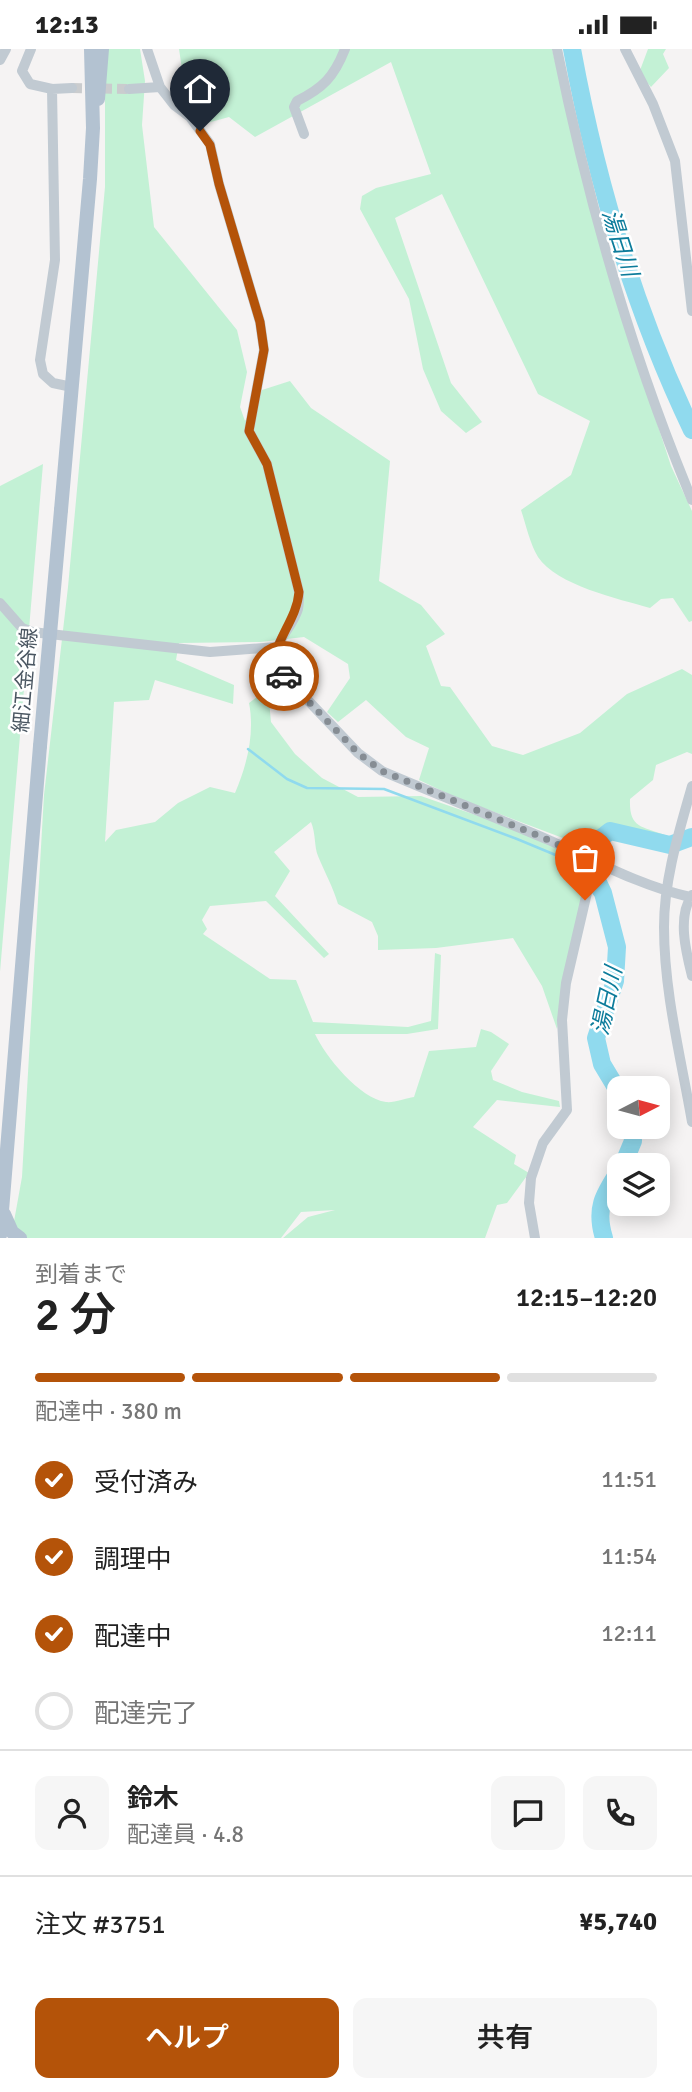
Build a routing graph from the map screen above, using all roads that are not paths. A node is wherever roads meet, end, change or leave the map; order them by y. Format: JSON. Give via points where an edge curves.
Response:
{"nodes":[{"id":1,"x":6,"y":49,"type":"edge"},
{"id":2,"x":31,"y":49,"type":"edge"},
{"id":3,"x":91,"y":49,"type":"edge"},
{"id":4,"x":102,"y":49,"type":"edge"},
{"id":5,"x":148,"y":49,"type":"edge"},
{"id":6,"x":345,"y":49,"type":"edge"},
{"id":7,"x":557,"y":49,"type":"edge"},
{"id":8,"x":625,"y":49,"type":"edge"},
{"id":9,"x":0,"y":60,"type":"edge"},
{"id":10,"x":160,"y":87,"type":"junction"},
{"id":11,"x":72,"y":88,"type":"tunnel mouth"},
{"id":12,"x":52,"y":89,"type":"junction"},
{"id":13,"x":129,"y":89,"type":"tunnel mouth"},
{"id":14,"x":93,"y":128,"type":"junction"},
{"id":15,"x":304,"y":134,"type":"dead end"},
{"id":16,"x":692,"y":311,"type":"edge"},
{"id":17,"x":72,"y":387,"type":"junction"},
{"id":18,"x":692,"y":500,"type":"edge"},
{"id":19,"x":0,"y":603,"type":"edge"},
{"id":20,"x":276,"y":647,"type":"junction"},
{"id":21,"x":692,"y":786,"type":"edge"},
{"id":22,"x":608,"y":869,"type":"junction"},
{"id":23,"x":667,"y":892,"type":"junction"},
{"id":24,"x":691,"y":896,"type":"edge"},
{"id":25,"x":692,"y":977,"type":"edge"},
{"id":26,"x":692,"y":1122,"type":"edge"},
{"id":27,"x":2,"y":1210,"type":"junction"},
{"id":28,"x":0,"y":1235,"type":"edge"},
{"id":29,"x":20,"y":1238,"type":"edge"},
{"id":30,"x":535,"y":1238,"type":"edge"}],
"edges":[{"from":1,"to":9,"type":"street"},
{"from":2,"to":12,"type":"street","via":[[22,71],[30,84]]},
{"from":3,"to":14,"type":"main road","name":"細江金谷線"},
{"from":4,"to":14,"type":"main road","name":"細江金谷線"},
{"from":5,"to":10,"type":"street"},
{"from":6,"to":15,"type":"street","via":[[321,88],[294,107]]},
{"from":7,"to":18,"type":"street","via":[[594,203],[640,363]]},
{"from":8,"to":16,"type":"street","via":[[675,161]]},
{"from":10,"to":13,"type":"street"},
{"from":10,"to":20,"type":"street","via":[[210,145],[260,322],[264,350],[249,431],[267,464],[299,592],[298,609]]},
{"from":11,"to":12,"type":"street"},
{"from":12,"to":17,"type":"street","via":[[55,260],[40,361],[43,374],[53,383]]},
{"from":14,"to":17,"type":"main road","name":"細江金谷線"},
{"from":17,"to":27,"type":"main road","name":"細江金谷線","bridge":true},
{"from":19,"to":20,"type":"street","via":[[22,628],[32,632],[210,652]]},
{"from":20,"to":22,"type":"street","via":[[274,659],[288,682],[382,771]]},
{"from":21,"to":23,"type":"street"},
{"from":22,"to":23,"type":"street"},
{"from":22,"to":30,"type":"street","via":[[589,884],[566,983],[562,1020],[567,1110],[543,1143],[531,1178],[529,1203]]},
{"from":23,"to":24,"type":"street"},
{"from":23,"to":26,"type":"street","via":[[664,928],[669,994]]},
{"from":24,"to":25,"type":"street","via":[[685,906],[684,926]]},
{"from":27,"to":28,"type":"main road","name":"細江金谷線"},
{"from":27,"to":29,"type":"main road"}]}
